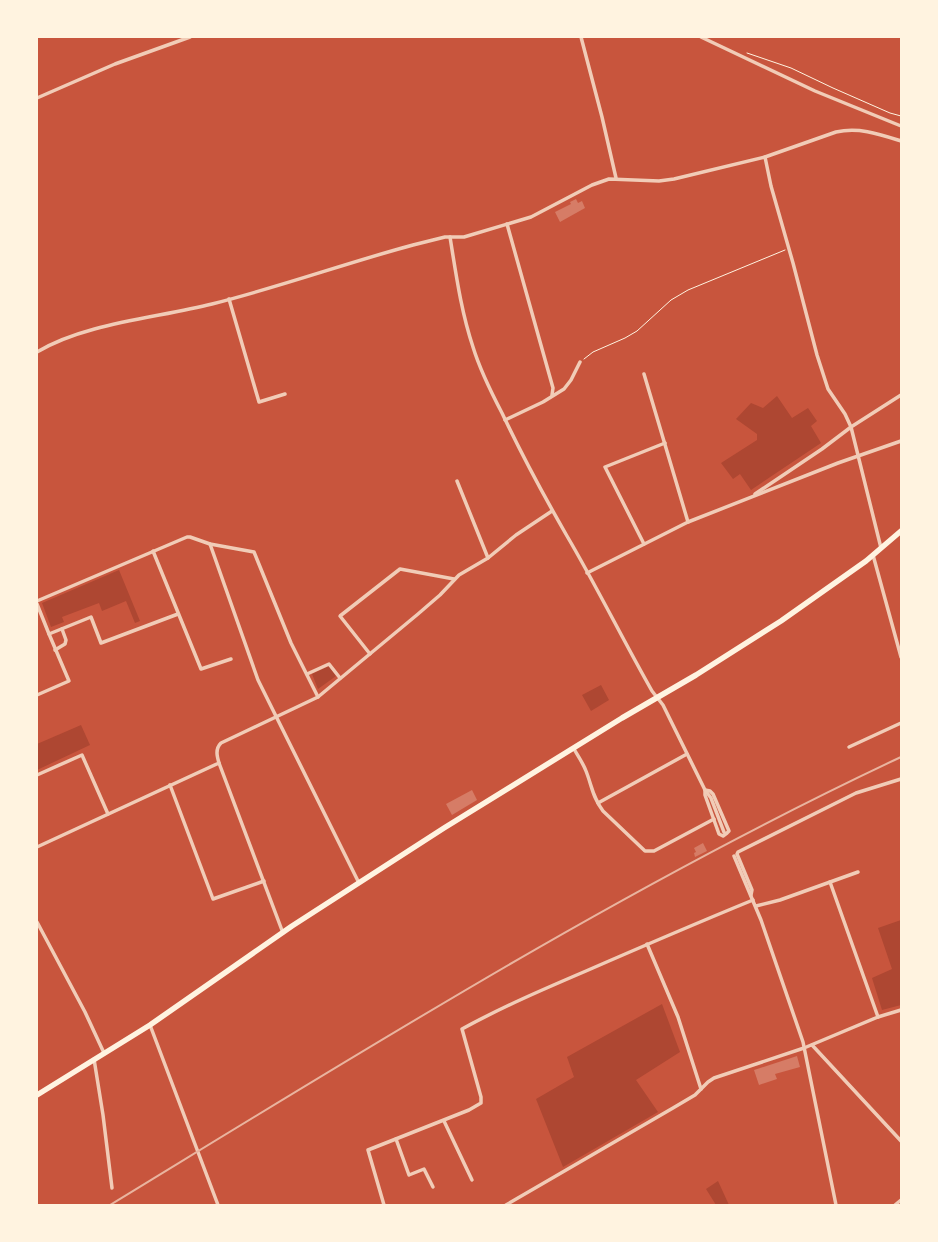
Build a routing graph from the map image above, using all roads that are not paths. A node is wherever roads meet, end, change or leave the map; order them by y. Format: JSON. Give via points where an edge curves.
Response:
{"nodes":[{"id":1,"x":190,"y":37,"type":"edge"},
{"id":2,"x":581,"y":37,"type":"edge"},
{"id":3,"x":701,"y":37,"type":"edge"},
{"id":4,"x":37,"y":98,"type":"edge"},
{"id":5,"x":901,"y":126,"type":"edge"},
{"id":6,"x":901,"y":141,"type":"edge"},
{"id":7,"x":765,"y":158,"type":"junction"},
{"id":8,"x":616,"y":178,"type":"junction"},
{"id":9,"x":507,"y":224,"type":"junction"},
{"id":10,"x":450,"y":237,"type":"junction"},
{"id":11,"x":229,"y":299,"type":"junction"},
{"id":12,"x":37,"y":352,"type":"edge"},
{"id":13,"x":580,"y":362,"type":"road end"},
{"id":14,"x":644,"y":374,"type":"dead end"},
{"id":15,"x":285,"y":394,"type":"dead end"},
{"id":16,"x":552,"y":395,"type":"junction"},
{"id":17,"x":901,"y":395,"type":"edge"},
{"id":18,"x":505,"y":420,"type":"junction"},
{"id":19,"x":851,"y":427,"type":"junction"},
{"id":20,"x":901,"y":441,"type":"edge"},
{"id":21,"x":665,"y":443,"type":"junction"},
{"id":22,"x":858,"y":456,"type":"junction"},
{"id":23,"x":457,"y":481,"type":"dead end"},
{"id":24,"x":753,"y":496,"type":"junction"},
{"id":25,"x":552,"y":511,"type":"junction"},
{"id":26,"x":688,"y":522,"type":"junction"},
{"id":27,"x":901,"y":531,"type":"edge"},
{"id":28,"x":210,"y":544,"type":"junction"},
{"id":29,"x":644,"y":544,"type":"junction"},
{"id":30,"x":881,"y":548,"type":"junction"},
{"id":31,"x":153,"y":551,"type":"junction"},
{"id":32,"x":873,"y":555,"type":"junction"},
{"id":33,"x":488,"y":558,"type":"junction"},
{"id":34,"x":587,"y":573,"type":"junction"},
{"id":35,"x":454,"y":579,"type":"junction"},
{"id":36,"x":37,"y":600,"type":"edge"},
{"id":37,"x":37,"y":604,"type":"edge"},
{"id":38,"x":178,"y":614,"type":"junction"},
{"id":39,"x":62,"y":629,"type":"junction"},
{"id":40,"x":49,"y":634,"type":"junction"},
{"id":41,"x":55,"y":650,"type":"junction"},
{"id":42,"x":370,"y":654,"type":"junction"},
{"id":43,"x":901,"y":657,"type":"edge"},
{"id":44,"x":231,"y":659,"type":"dead end"},
{"id":45,"x":307,"y":674,"type":"junction"},
{"id":46,"x":340,"y":678,"type":"junction"},
{"id":47,"x":37,"y":695,"type":"edge"},
{"id":48,"x":318,"y":696,"type":"junction"},
{"id":49,"x":658,"y":697,"type":"junction"},
{"id":50,"x":276,"y":717,"type":"junction"},
{"id":51,"x":901,"y":723,"type":"edge"},
{"id":52,"x":849,"y":747,"type":"dead end"},
{"id":53,"x":574,"y":748,"type":"junction"},
{"id":54,"x":687,"y":754,"type":"junction"},
{"id":55,"x":219,"y":763,"type":"junction"},
{"id":56,"x":37,"y":775,"type":"edge"},
{"id":57,"x":901,"y":779,"type":"edge"},
{"id":58,"x":170,"y":785,"type":"junction"},
{"id":59,"x":705,"y":790,"type":"junction"},
{"id":60,"x":598,"y":803,"type":"junction"},
{"id":61,"x":108,"y":814,"type":"junction"},
{"id":62,"x":714,"y":819,"type":"junction"},
{"id":63,"x":724,"y":832,"type":"dead end"},
{"id":64,"x":37,"y":847,"type":"edge"},
{"id":65,"x":858,"y":872,"type":"dead end"},
{"id":66,"x":264,"y":881,"type":"junction"},
{"id":67,"x":830,"y":882,"type":"junction"},
{"id":68,"x":360,"y":883,"type":"junction"},
{"id":69,"x":753,"y":900,"type":"junction"},
{"id":70,"x":756,"y":906,"type":"junction"},
{"id":71,"x":37,"y":922,"type":"edge"},
{"id":72,"x":283,"y":933,"type":"junction"},
{"id":73,"x":647,"y":944,"type":"junction"},
{"id":74,"x":901,"y":1010,"type":"edge"},
{"id":75,"x":878,"y":1017,"type":"junction"},
{"id":76,"x":150,"y":1025,"type":"junction"},
{"id":77,"x":812,"y":1045,"type":"junction"},
{"id":78,"x":804,"y":1048,"type":"junction"},
{"id":79,"x":104,"y":1053,"type":"junction"},
{"id":80,"x":94,"y":1059,"type":"junction"},
{"id":81,"x":701,"y":1089,"type":"junction"},
{"id":82,"x":37,"y":1095,"type":"edge"},
{"id":83,"x":444,"y":1120,"type":"junction"},
{"id":84,"x":396,"y":1139,"type":"junction"},
{"id":85,"x":901,"y":1141,"type":"edge"},
{"id":86,"x":472,"y":1180,"type":"dead end"},
{"id":87,"x":433,"y":1187,"type":"dead end"},
{"id":88,"x":112,"y":1188,"type":"dead end"},
{"id":89,"x":901,"y":1200,"type":"edge"},
{"id":90,"x":514,"y":1203,"type":"edge"},
{"id":91,"x":218,"y":1205,"type":"edge"},
{"id":92,"x":384,"y":1205,"type":"edge"},
{"id":93,"x":508,"y":1205,"type":"edge"},
{"id":94,"x":836,"y":1205,"type":"edge"},
{"id":95,"x":895,"y":1205,"type":"edge"}],
"edges":[{"from":1,"to":4,"type":"street","via":[[115,64]]},
{"from":2,"to":8,"type":"street"},
{"from":3,"to":5,"type":"street","via":[[815,91]]},
{"from":6,"to":7,"type":"street","via":[[867,131],[846,130]]},
{"from":7,"to":8,"type":"street","via":[[667,180]]},
{"from":7,"to":19,"type":"street","via":[[817,356],[828,389]]},
{"from":8,"to":9,"type":"street","via":[[604,180],[531,217]]},
{"from":9,"to":10,"type":"street","via":[[464,237]]},
{"from":9,"to":16,"type":"street","via":[[553,386]]},
{"from":10,"to":11,"type":"street","via":[[386,252]]},
{"from":10,"to":18,"type":"street","via":[[468,330],[481,368]]},
{"from":11,"to":12,"type":"street","via":[[65,338]]},
{"from":11,"to":15,"type":"street","via":[[259,402]]},
{"from":13,"to":16,"type":"street","via":[[566,387]]},
{"from":14,"to":21,"type":"street"},
{"from":16,"to":18,"type":"street"},
{"from":17,"to":19,"type":"street"},
{"from":18,"to":25,"type":"street"},
{"from":19,"to":22,"type":"street"},
{"from":19,"to":24,"type":"street"},
{"from":20,"to":22,"type":"street"},
{"from":21,"to":26,"type":"street"},
{"from":21,"to":29,"type":"street","via":[[605,467]]},
{"from":22,"to":24,"type":"street"},
{"from":22,"to":30,"type":"street"},
{"from":23,"to":33,"type":"street"},
{"from":24,"to":26,"type":"street"},
{"from":25,"to":33,"type":"street"},
{"from":25,"to":34,"type":"street"},
{"from":26,"to":29,"type":"street"},
{"from":27,"to":30,"type":"main road"},
{"from":28,"to":31,"type":"street","via":[[187,536]]},
{"from":28,"to":45,"type":"street","via":[[254,552],[291,643]]},
{"from":28,"to":50,"type":"street","via":[[258,680]]},
{"from":29,"to":34,"type":"street"},
{"from":30,"to":32,"type":"main road"},
{"from":31,"to":36,"type":"street"},
{"from":31,"to":38,"type":"street"},
{"from":32,"to":43,"type":"street"},
{"from":32,"to":49,"type":"main road","via":[[781,620]]},
{"from":33,"to":35,"type":"street"},
{"from":34,"to":49,"type":"street","via":[[644,678]]},
{"from":35,"to":42,"type":"street","via":[[440,595]]},
{"from":35,"to":42,"type":"street","via":[[400,569],[340,616]]},
{"from":37,"to":40,"type":"street"},
{"from":38,"to":39,"type":"street","via":[[101,643],[91,617]]},
{"from":38,"to":44,"type":"street","via":[[201,670]]},
{"from":39,"to":40,"type":"street"},
{"from":39,"to":41,"type":"street","via":[[65,644]]},
{"from":40,"to":41,"type":"street"},
{"from":41,"to":47,"type":"street","via":[[69,681]]},
{"from":42,"to":46,"type":"street"},
{"from":45,"to":46,"type":"street","via":[[329,664]]},
{"from":45,"to":48,"type":"street"},
{"from":46,"to":48,"type":"street"},
{"from":48,"to":50,"type":"street"},
{"from":49,"to":53,"type":"main road"},
{"from":49,"to":54,"type":"street"},
{"from":50,"to":55,"type":"street","via":[[221,743],[217,751]]},
{"from":50,"to":68,"type":"street"},
{"from":51,"to":52,"type":"street"},
{"from":53,"to":60,"type":"street"},
{"from":53,"to":68,"type":"main road"},
{"from":54,"to":59,"type":"street"},
{"from":54,"to":60,"type":"street"},
{"from":55,"to":58,"type":"street"},
{"from":55,"to":66,"type":"street"},
{"from":56,"to":61,"type":"street","via":[[82,755]]},
{"from":57,"to":69,"type":"street","via":[[856,793],[736,855]]},
{"from":58,"to":61,"type":"street"},
{"from":58,"to":66,"type":"street","via":[[213,899]]},
{"from":59,"to":62,"type":"street"},
{"from":59,"to":62,"type":"street","via":[[713,794],[729,831],[722,836],[719,834]]},
{"from":59,"to":63,"type":"street","via":[[711,798]]},
{"from":60,"to":62,"type":"street","via":[[603,811],[645,851],[654,851]]},
{"from":61,"to":64,"type":"street"},
{"from":65,"to":67,"type":"street"},
{"from":66,"to":72,"type":"street"},
{"from":67,"to":70,"type":"street"},
{"from":67,"to":75,"type":"street"},
{"from":68,"to":72,"type":"main road"},
{"from":69,"to":70,"type":"street"},
{"from":69,"to":73,"type":"street"},
{"from":70,"to":78,"type":"street"},
{"from":71,"to":79,"type":"street"},
{"from":72,"to":76,"type":"main road"},
{"from":73,"to":81,"type":"street","via":[[678,1017]]},
{"from":73,"to":83,"type":"street","via":[[462,1029],[481,1101],[469,1110]]},
{"from":74,"to":75,"type":"street"},
{"from":75,"to":77,"type":"street"},
{"from":76,"to":79,"type":"main road"},
{"from":76,"to":91,"type":"street"},
{"from":77,"to":78,"type":"street"},
{"from":77,"to":85,"type":"street"},
{"from":78,"to":81,"type":"street","via":[[714,1078]]},
{"from":78,"to":94,"type":"street"},
{"from":79,"to":80,"type":"main road"},
{"from":80,"to":82,"type":"main road"},
{"from":80,"to":88,"type":"street"},
{"from":81,"to":90,"type":"street","via":[[674,1108]]},
{"from":83,"to":84,"type":"street"},
{"from":83,"to":86,"type":"street"},
{"from":84,"to":87,"type":"street","via":[[409,1175],[424,1169]]},
{"from":84,"to":92,"type":"street","via":[[368,1150]]},
{"from":89,"to":95,"type":"street"},
{"from":90,"to":93,"type":"street"}]}
